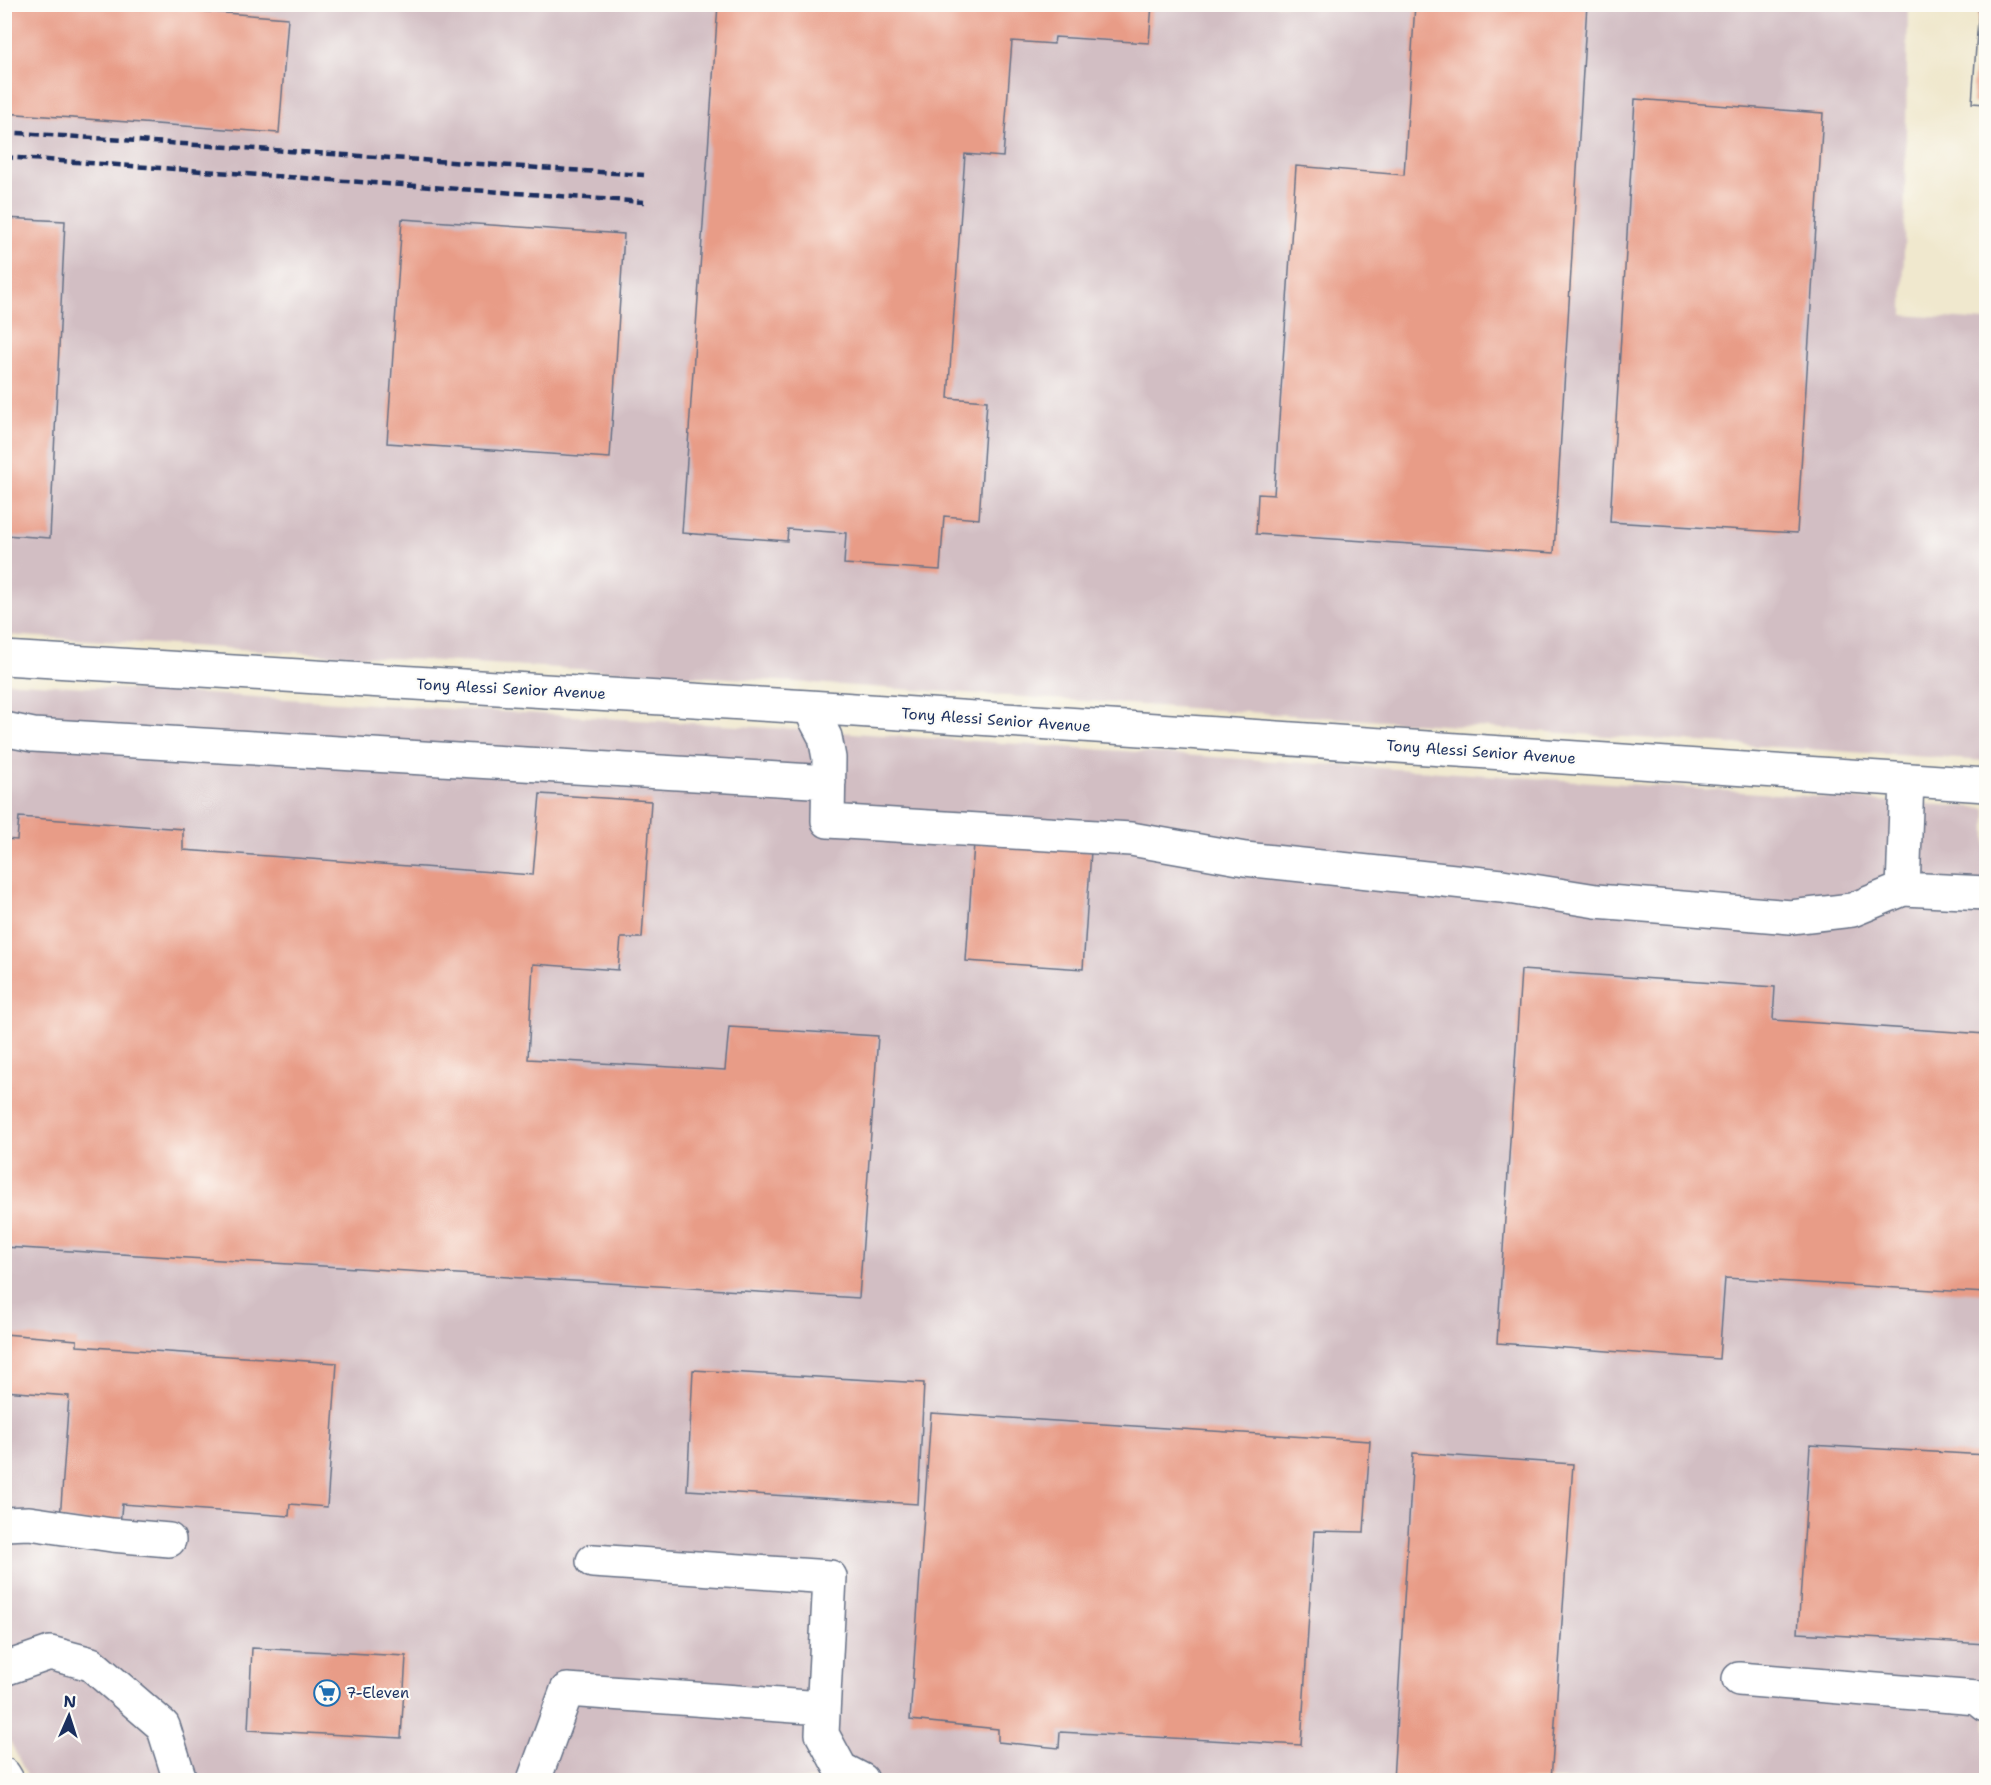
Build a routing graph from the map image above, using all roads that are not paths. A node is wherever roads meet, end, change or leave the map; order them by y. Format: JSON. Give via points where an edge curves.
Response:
{"nodes":[{"id":1,"x":4,"y":658,"type":"edge"},
{"id":2,"x":808,"y":706,"type":"junction"},
{"id":3,"x":4,"y":729,"type":"edge"},
{"id":4,"x":1907,"y":780,"type":"junction"},
{"id":5,"x":828,"y":782,"type":"junction"},
{"id":6,"x":1986,"y":785,"type":"edge"},
{"id":7,"x":1903,"y":889,"type":"junction"},
{"id":8,"x":1986,"y":894,"type":"edge"},
{"id":9,"x":4,"y":1524,"type":"edge"},
{"id":10,"x":170,"y":1540,"type":"dead end"},
{"id":11,"x":593,"y":1561,"type":"dead end"},
{"id":12,"x":4,"y":1669,"type":"edge"},
{"id":13,"x":1739,"y":1679,"type":"dead end"},
{"id":14,"x":1986,"y":1705,"type":"edge"},
{"id":15,"x":823,"y":1708,"type":"junction"},
{"id":16,"x":4,"y":1775,"type":"edge"},
{"id":17,"x":7,"y":1780,"type":"edge"},
{"id":18,"x":180,"y":1780,"type":"edge"},
{"id":19,"x":534,"y":1780,"type":"edge"},
{"id":20,"x":862,"y":1780,"type":"edge"}],
"edges":[{"from":1,"to":2,"type":"street","name":"Tony Alessi Senior Avenue"},
{"from":2,"to":4,"type":"street","name":"Tony Alessi Senior Avenue"},
{"from":2,"to":5,"type":"street","via":[[825,737]]},
{"from":3,"to":5,"type":"street","via":[[33,735]]},
{"from":4,"to":6,"type":"street","name":"Tony Alessi Senior Avenue"},
{"from":4,"to":7,"type":"street"},
{"from":5,"to":7,"type":"street","via":[[828,821],[1131,839],[1245,859],[1502,886],[1596,901],[1791,917],[1852,910]]},
{"from":7,"to":8,"type":"street"},
{"from":9,"to":10,"type":"street","via":[[29,1523]]},
{"from":11,"to":15,"type":"street","via":[[830,1577]]},
{"from":12,"to":18,"type":"street","via":[[50,1653],[91,1664],[163,1726]]},
{"from":13,"to":14,"type":"street","via":[[1977,1698]]},
{"from":15,"to":19,"type":"street","via":[[567,1690]]},
{"from":15,"to":20,"type":"street","via":[[822,1734],[841,1769]]},
{"from":16,"to":17,"type":"street"}]}
